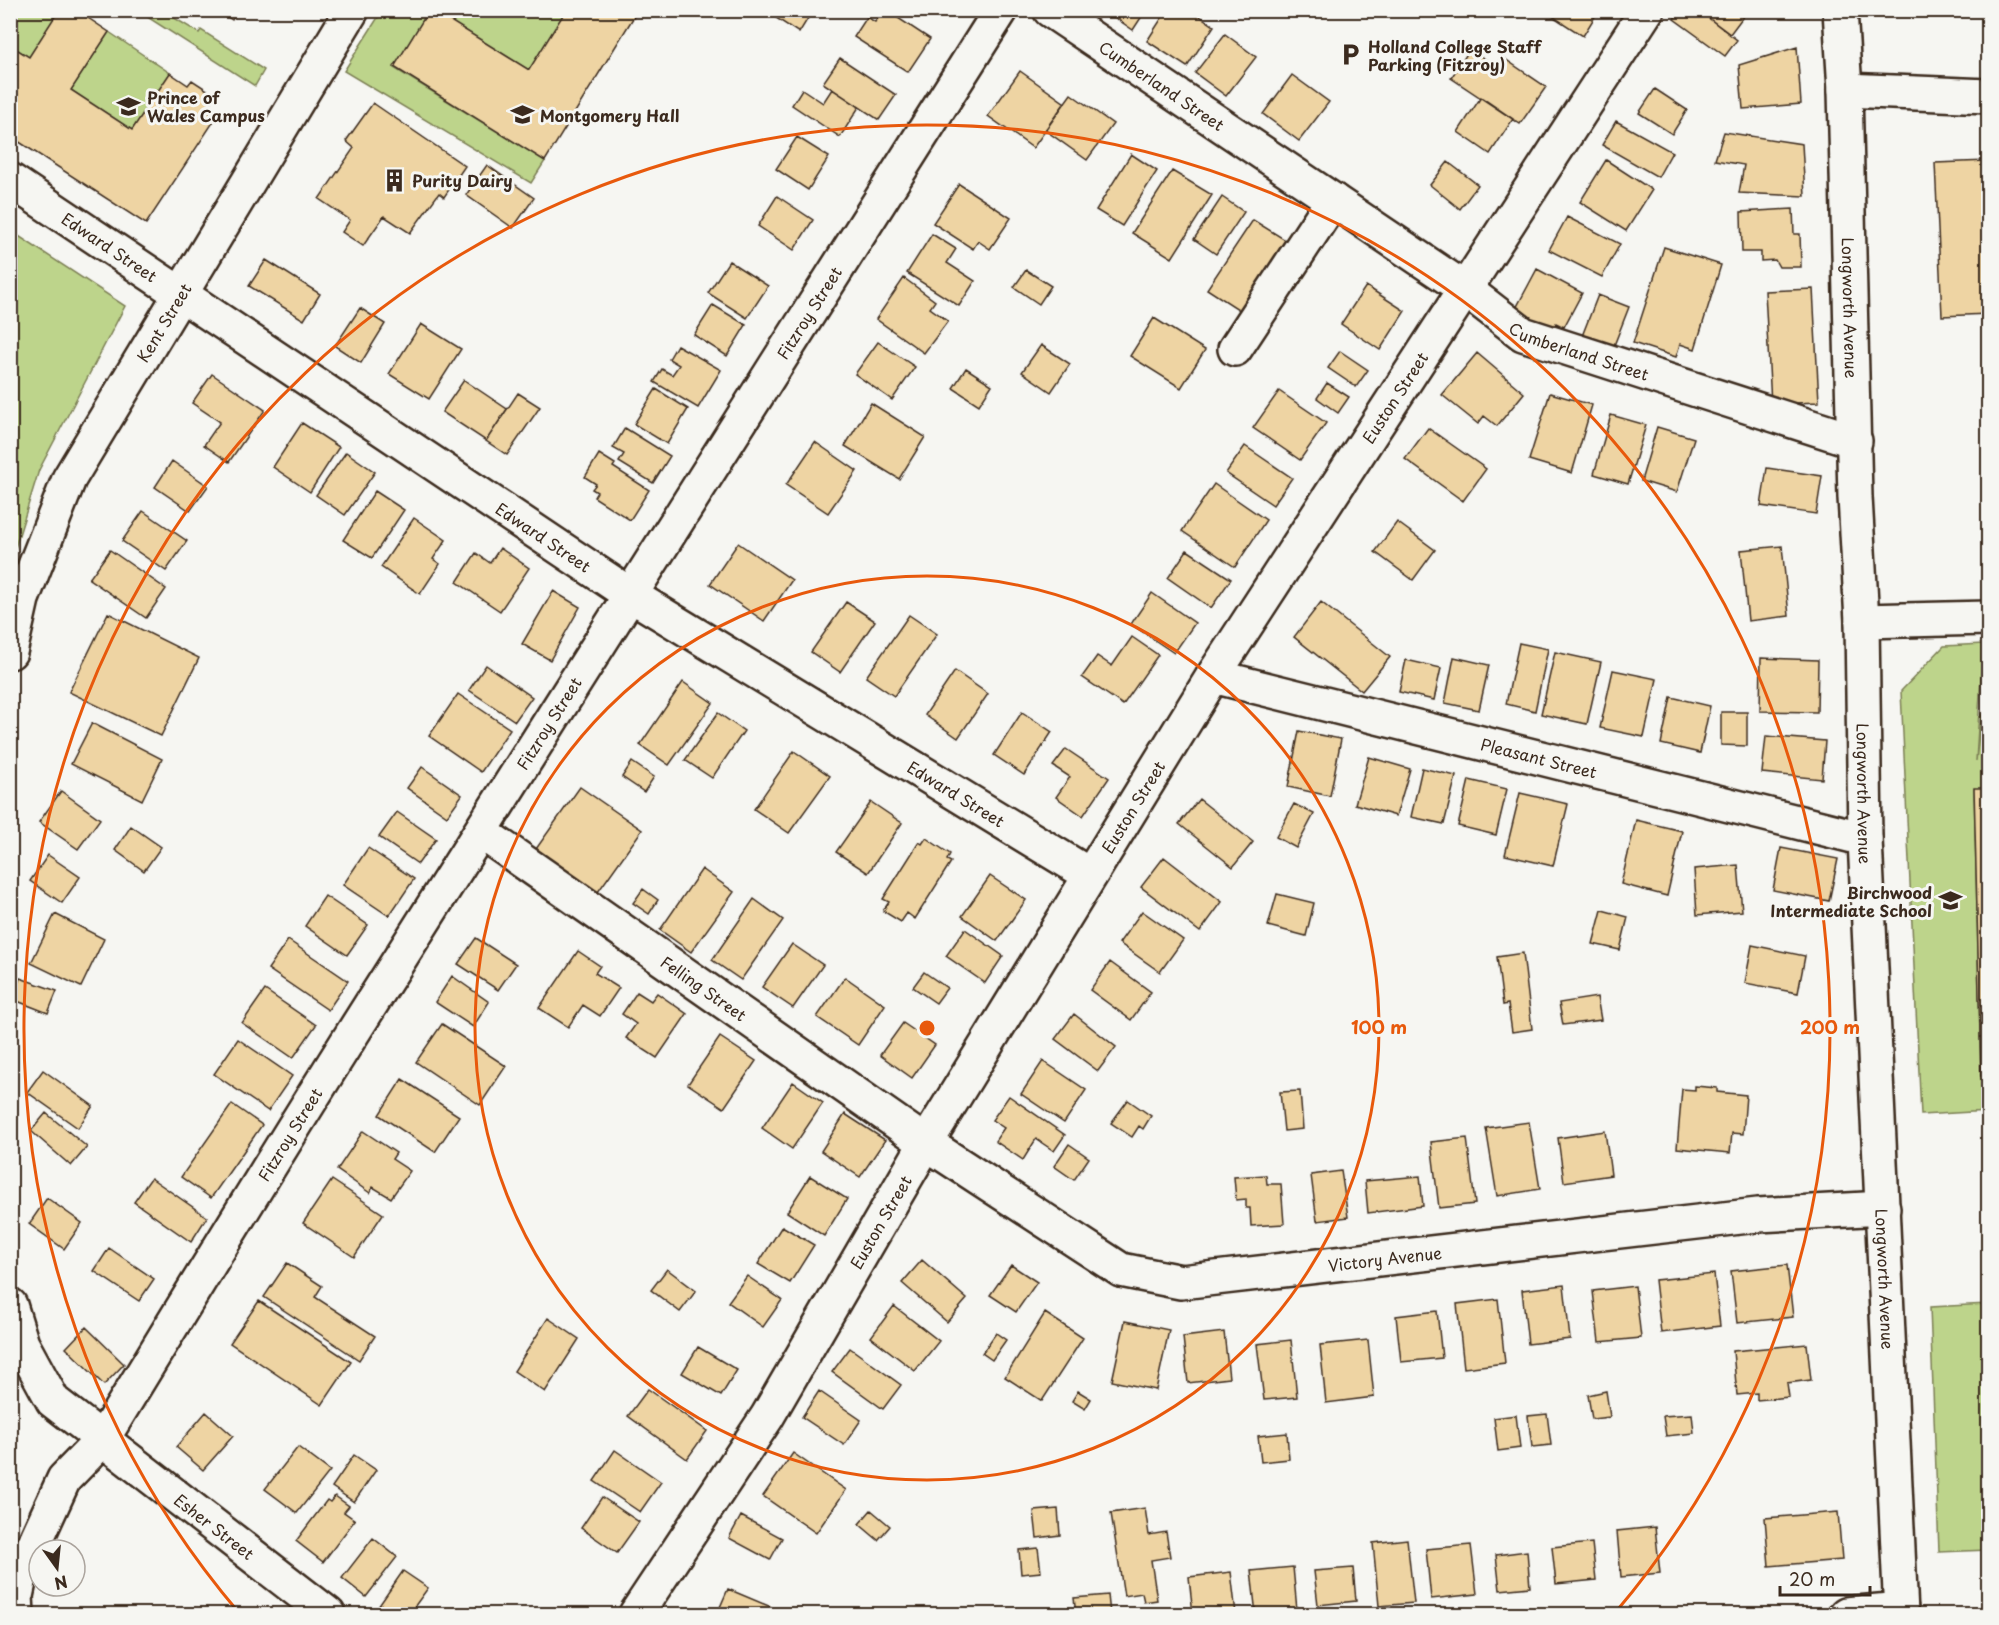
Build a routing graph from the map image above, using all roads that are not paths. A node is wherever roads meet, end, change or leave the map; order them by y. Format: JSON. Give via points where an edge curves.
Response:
{"nodes":[{"id":1,"x":352,"y":10,"type":"edge"},
{"id":2,"x":1001,"y":10,"type":"edge"},
{"id":3,"x":1050,"y":10,"type":"edge"},
{"id":4,"x":1647,"y":10,"type":"edge"},
{"id":5,"x":1840,"y":10,"type":"edge"},
{"id":6,"x":1845,"y":90,"type":"junction"},
{"id":7,"x":1989,"y":96,"type":"edge"},
{"id":8,"x":10,"y":180,"type":"edge"},
{"id":9,"x":1333,"y":200,"type":"junction"},
{"id":10,"x":1465,"y":289,"type":"junction"},
{"id":11,"x":180,"y":294,"type":"junction"},
{"id":12,"x":1235,"y":349,"type":"dead end"},
{"id":13,"x":1855,"y":441,"type":"junction"},
{"id":14,"x":629,"y":594,"type":"junction"},
{"id":15,"x":1989,"y":618,"type":"edge"},
{"id":16,"x":1862,"y":621,"type":"junction"},
{"id":17,"x":10,"y":652,"type":"edge"},
{"id":18,"x":1213,"y":676,"type":"junction"},
{"id":19,"x":481,"y":832,"type":"junction"},
{"id":20,"x":1865,"y":839,"type":"junction"},
{"id":21,"x":1090,"y":875,"type":"junction"},
{"id":22,"x":926,"y":1143,"type":"junction"},
{"id":23,"x":1883,"y":1208,"type":"junction"},
{"id":24,"x":10,"y":1305,"type":"edge"},
{"id":25,"x":102,"y":1440,"type":"junction"},
{"id":26,"x":1901,"y":1612,"type":"edge"},
{"id":27,"x":17,"y":1614,"type":"edge"},
{"id":28,"x":328,"y":1614,"type":"edge"},
{"id":29,"x":636,"y":1614,"type":"edge"},
{"id":30,"x":1846,"y":1614,"type":"edge"}],
"edges":[{"from":1,"to":11,"type":"street","name":"Kent Street"},
{"from":2,"to":14,"type":"street","name":"Fitzroy Street"},
{"from":3,"to":9,"type":"street","name":"Cumberland Street"},
{"from":4,"to":10,"type":"street","name":"Euston Street"},
{"from":5,"to":6,"type":"street","name":"Longworth Avenue"},
{"from":6,"to":7,"type":"street"},
{"from":6,"to":13,"type":"street","name":"Longworth Avenue"},
{"from":8,"to":11,"type":"street","name":"Edward Street"},
{"from":9,"to":10,"type":"street","name":"Cumberland Street"},
{"from":9,"to":12,"type":"street"},
{"from":10,"to":13,"type":"street","name":"Cumberland Street","via":[[1523,334]]},
{"from":10,"to":18,"type":"street","name":"Euston Street"},
{"from":11,"to":14,"type":"street","name":"Edward Street"},
{"from":11,"to":17,"type":"street","name":"Kent Street","via":[[69,479],[22,599]]},
{"from":13,"to":16,"type":"street","name":"Longworth Avenue"},
{"from":14,"to":19,"type":"street","name":"Fitzroy Street"},
{"from":14,"to":21,"type":"street","name":"Edward Street"},
{"from":15,"to":16,"type":"street"},
{"from":16,"to":20,"type":"street","name":"Longworth Avenue"},
{"from":18,"to":20,"type":"street","name":"Pleasant Street"},
{"from":18,"to":21,"type":"street","name":"Euston Street"},
{"from":19,"to":22,"type":"street","name":"Felling Street"},
{"from":19,"to":25,"type":"street","name":"Fitzroy Street","via":[[345,1044]]},
{"from":20,"to":23,"type":"street","name":"Longworth Avenue"},
{"from":21,"to":22,"type":"street","name":"Euston Street"},
{"from":22,"to":23,"type":"street","name":"Victory Avenue","via":[[1121,1270],[1181,1282],[1758,1215]]},
{"from":22,"to":29,"type":"street","name":"Euston Street","via":[[767,1417]]},
{"from":23,"to":26,"type":"street","name":"Longworth Avenue"},
{"from":24,"to":25,"type":"street","via":[[22,1344],[53,1401]]},
{"from":25,"to":27,"type":"street","name":"Fitzroy Street","via":[[64,1479],[21,1573]]},
{"from":25,"to":28,"type":"street","name":"Esher Street"},
{"from":26,"to":30,"type":"street"}]}
